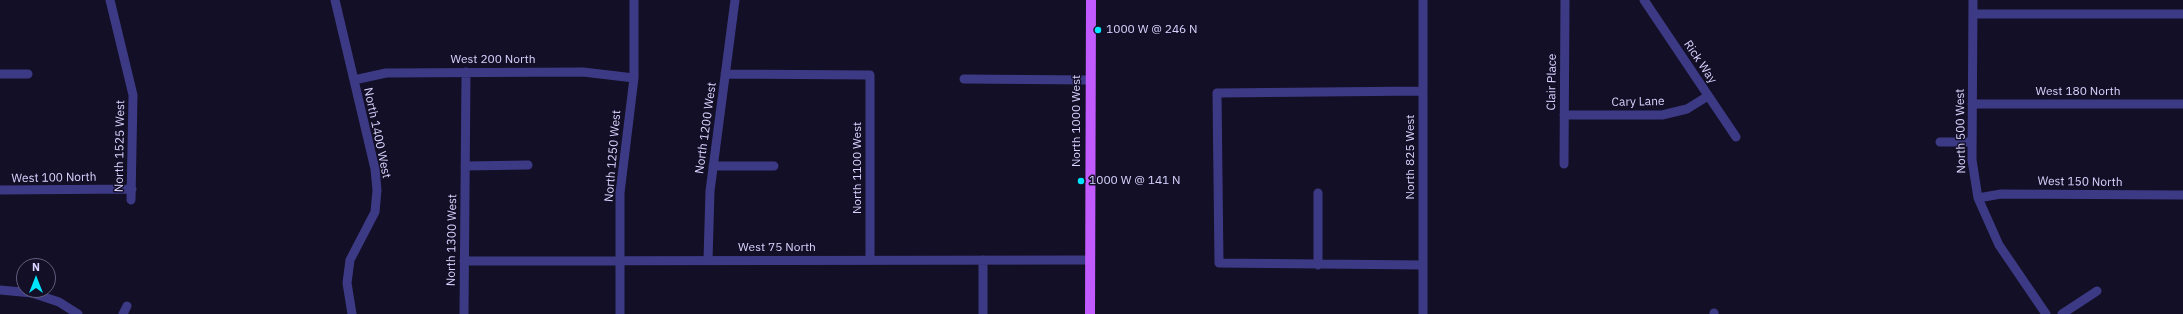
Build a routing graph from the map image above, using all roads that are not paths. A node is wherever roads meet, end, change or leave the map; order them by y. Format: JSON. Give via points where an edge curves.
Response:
{"nodes":[{"id":1,"x":110,"y":0,"type":"edge"},
{"id":2,"x":335,"y":0,"type":"edge"},
{"id":3,"x":634,"y":0,"type":"edge"},
{"id":4,"x":735,"y":0,"type":"edge"},
{"id":5,"x":1091,"y":0,"type":"edge"},
{"id":6,"x":1423,"y":0,"type":"edge"},
{"id":7,"x":1565,"y":0,"type":"edge"},
{"id":8,"x":1644,"y":0,"type":"edge"},
{"id":9,"x":1973,"y":0,"type":"edge"},
{"id":10,"x":1973,"y":14,"type":"junction"},
{"id":11,"x":2183,"y":14,"type":"edge"},
{"id":12,"x":466,"y":72,"type":"junction"},
{"id":13,"x":0,"y":74,"type":"edge"},
{"id":14,"x":28,"y":74,"type":"dead end"},
{"id":15,"x":725,"y":74,"type":"junction"},
{"id":16,"x":634,"y":78,"type":"junction"},
{"id":17,"x":354,"y":80,"type":"junction"},
{"id":18,"x":964,"y":80,"type":"dead end"},
{"id":19,"x":1090,"y":80,"type":"junction"},
{"id":20,"x":1423,"y":92,"type":"junction"},
{"id":21,"x":1708,"y":96,"type":"junction"},
{"id":22,"x":1972,"y":104,"type":"junction"},
{"id":23,"x":2183,"y":104,"type":"edge"},
{"id":24,"x":1564,"y":115,"type":"junction"},
{"id":25,"x":1736,"y":137,"type":"dead end"},
{"id":26,"x":1940,"y":142,"type":"dead end"},
{"id":27,"x":1972,"y":142,"type":"junction"},
{"id":28,"x":1564,"y":164,"type":"dead end"},
{"id":29,"x":465,"y":166,"type":"junction"},
{"id":30,"x":528,"y":166,"type":"dead end"},
{"id":31,"x":713,"y":166,"type":"junction"},
{"id":32,"x":774,"y":166,"type":"dead end"},
{"id":33,"x":132,"y":189,"type":"junction"},
{"id":34,"x":0,"y":190,"type":"edge"},
{"id":35,"x":1318,"y":193,"type":"dead end"},
{"id":36,"x":2183,"y":195,"type":"edge"},
{"id":37,"x":1978,"y":198,"type":"junction"},
{"id":38,"x":132,"y":200,"type":"dead end"},
{"id":39,"x":620,"y":260,"type":"junction"},
{"id":40,"x":708,"y":260,"type":"junction"},
{"id":41,"x":870,"y":260,"type":"junction"},
{"id":42,"x":983,"y":260,"type":"junction"},
{"id":43,"x":1090,"y":260,"type":"junction"},
{"id":44,"x":464,"y":261,"type":"junction"},
{"id":45,"x":1318,"y":265,"type":"junction"},
{"id":46,"x":1423,"y":265,"type":"junction"},
{"id":47,"x":0,"y":290,"type":"edge"},
{"id":48,"x":2097,"y":291,"type":"dead end"},
{"id":49,"x":78,"y":314,"type":"edge"},
{"id":50,"x":352,"y":314,"type":"edge"},
{"id":51,"x":464,"y":314,"type":"edge"},
{"id":52,"x":620,"y":314,"type":"edge"},
{"id":53,"x":983,"y":314,"type":"edge"},
{"id":54,"x":1090,"y":314,"type":"edge"},
{"id":55,"x":1423,"y":314,"type":"edge"},
{"id":56,"x":2046,"y":314,"type":"edge"},
{"id":57,"x":2062,"y":314,"type":"edge"}],
"edges":[{"from":1,"to":33,"type":"street","name":"North 1525 West","via":[[133,95]]},
{"from":2,"to":17,"type":"street","name":"North 1400 West"},
{"from":3,"to":16,"type":"street","name":"North 1250 West"},
{"from":4,"to":15,"type":"street","name":"North 1200 West"},
{"from":5,"to":19,"type":"main road","name":"North 1000 West"},
{"from":6,"to":20,"type":"street","name":"North 825 West"},
{"from":7,"to":24,"type":"street","name":"Clair Place"},
{"from":8,"to":21,"type":"street","name":"Rick Way"},
{"from":9,"to":10,"type":"street","name":"North 500 West"},
{"from":10,"to":11,"type":"street"},
{"from":10,"to":22,"type":"street","name":"North 500 West"},
{"from":12,"to":16,"type":"street","name":"West 200 North","via":[[583,72]]},
{"from":12,"to":17,"type":"street","name":"West 200 North","via":[[386,73]]},
{"from":12,"to":29,"type":"street","name":"North 1300 West"},
{"from":13,"to":14,"type":"street"},
{"from":15,"to":31,"type":"street","name":"North 1200 West"},
{"from":15,"to":41,"type":"street","name":"North 1100 West","via":[[870,75]]},
{"from":16,"to":39,"type":"street","name":"North 1250 West","via":[[620,193]]},
{"from":17,"to":50,"type":"street","name":"North 1400 West","via":[[375,169],[377,190],[375,212],[350,260],[347,283]]},
{"from":18,"to":19,"type":"street"},
{"from":19,"to":43,"type":"main road","name":"North 1000 West"},
{"from":20,"to":45,"type":"street","via":[[1217,93],[1219,262]]},
{"from":20,"to":46,"type":"street","name":"North 825 West"},
{"from":21,"to":24,"type":"street","name":"Cary Lane","via":[[1687,109],[1662,115]]},
{"from":21,"to":25,"type":"street","name":"Rick Way"},
{"from":22,"to":23,"type":"street","name":"West 180 North"},
{"from":22,"to":27,"type":"street","name":"North 500 West"},
{"from":24,"to":28,"type":"street","name":"Clair Place"},
{"from":26,"to":27,"type":"street"},
{"from":27,"to":37,"type":"street","name":"North 500 West","via":[[1974,180]]},
{"from":29,"to":30,"type":"street"},
{"from":29,"to":44,"type":"street","name":"North 1300 West"},
{"from":31,"to":32,"type":"street"},
{"from":31,"to":40,"type":"street","name":"North 1200 West","via":[[708,210]]},
{"from":33,"to":34,"type":"street","name":"West 100 North"},
{"from":33,"to":38,"type":"street","name":"North 1525 West"},
{"from":35,"to":45,"type":"street"},
{"from":36,"to":37,"type":"street","name":"West 150 North","via":[[2001,194]]},
{"from":37,"to":56,"type":"street","name":"North 500 West","via":[[1999,245]]},
{"from":39,"to":40,"type":"street","name":"West 75 North"},
{"from":39,"to":44,"type":"street","name":"West 75 North"},
{"from":39,"to":52,"type":"street","name":"North 1250 West"},
{"from":40,"to":41,"type":"street","name":"West 75 North"},
{"from":41,"to":42,"type":"street","name":"West 75 North"},
{"from":42,"to":43,"type":"street","name":"West 75 North"},
{"from":42,"to":53,"type":"street"},
{"from":43,"to":54,"type":"main road","name":"North 1000 West"},
{"from":44,"to":51,"type":"street","name":"North 1300 West"},
{"from":45,"to":46,"type":"street"},
{"from":46,"to":55,"type":"street","name":"North 825 West"},
{"from":47,"to":49,"type":"street","via":[[32,293],[59,302]]},
{"from":48,"to":57,"type":"street"}]}
